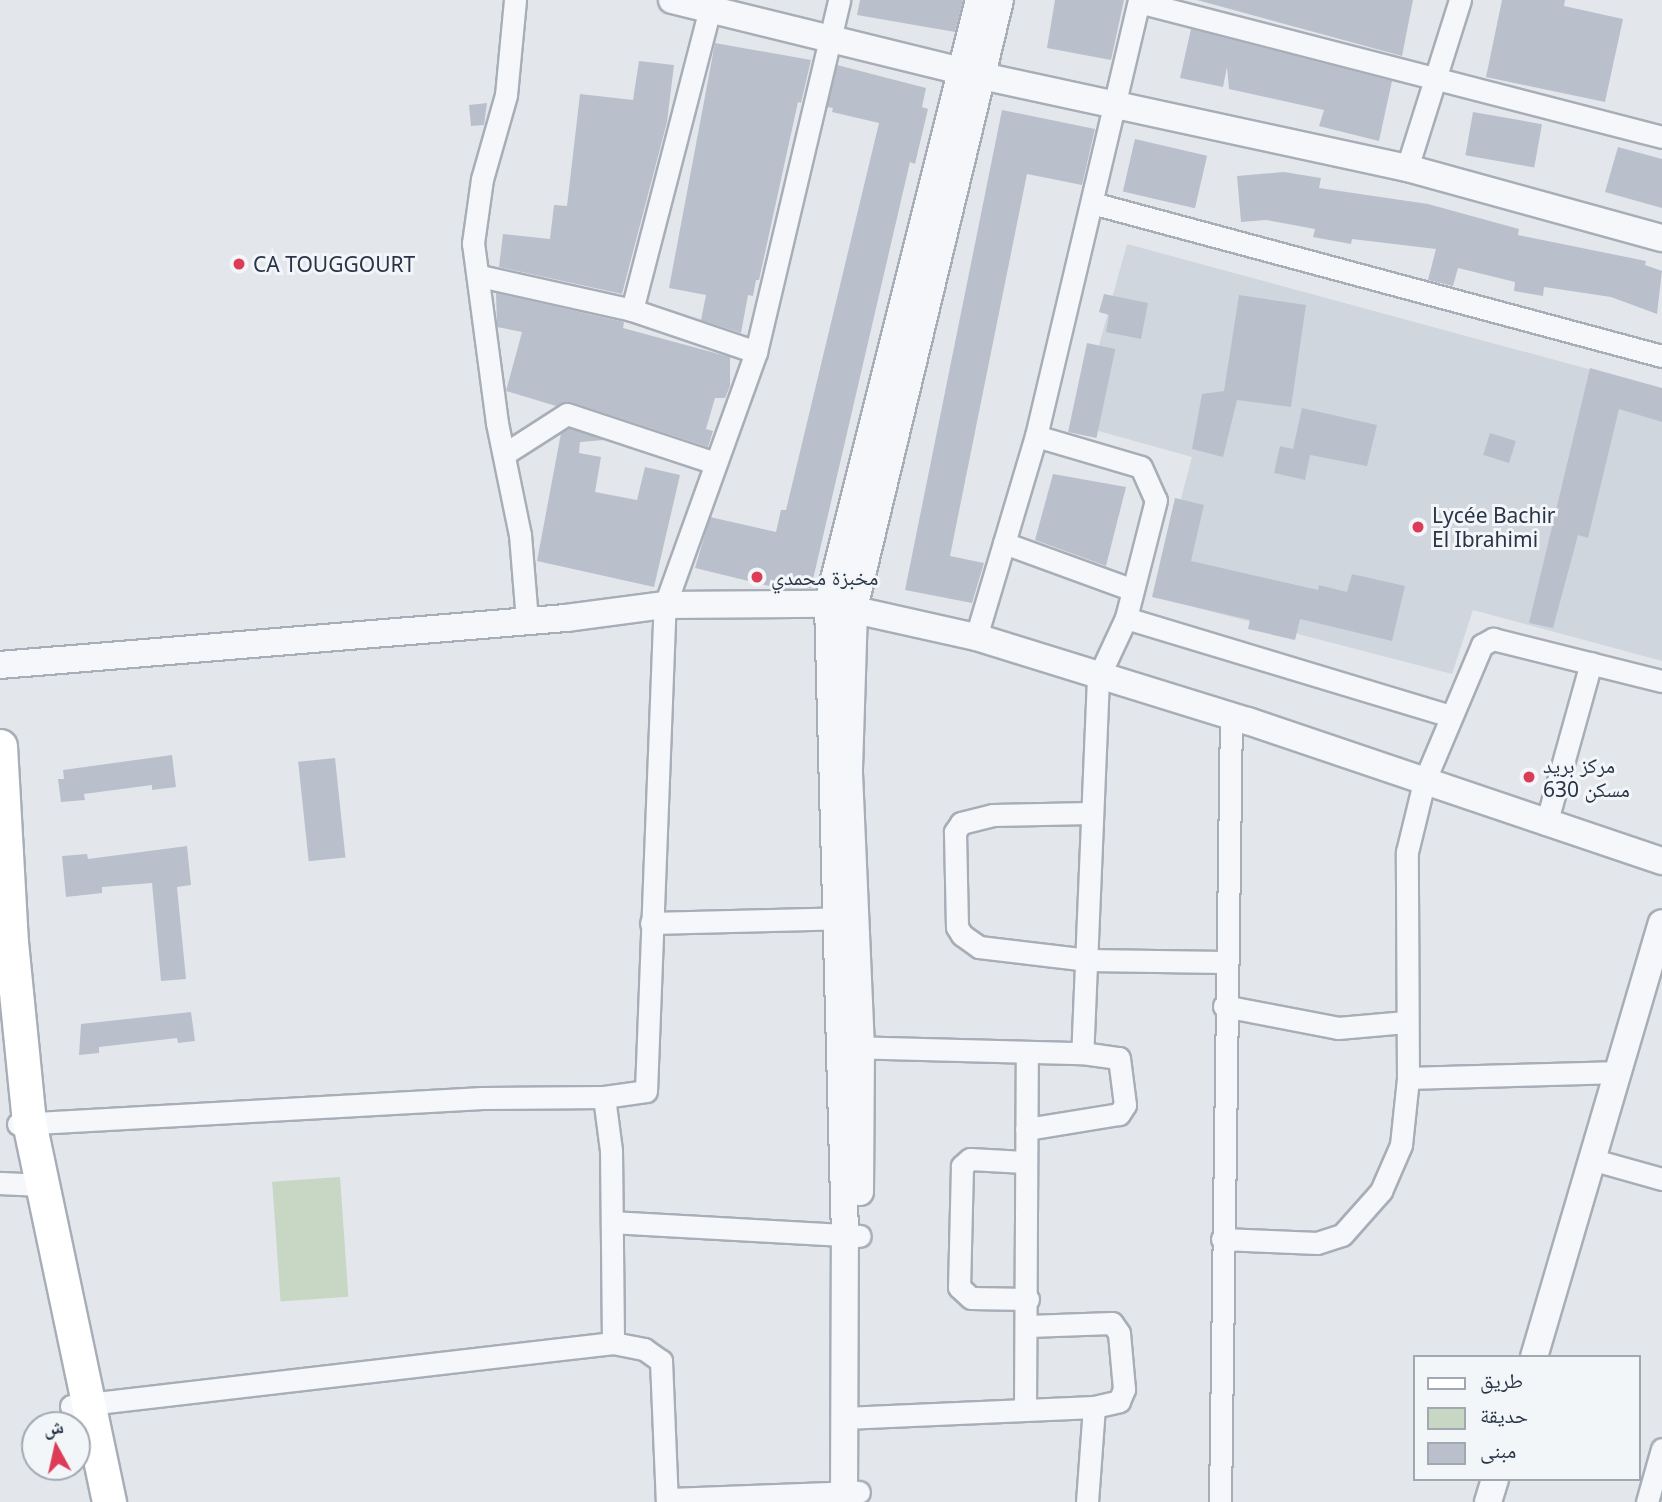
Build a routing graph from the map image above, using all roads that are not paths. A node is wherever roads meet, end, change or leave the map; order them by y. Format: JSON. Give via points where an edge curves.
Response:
{"nodes":[{"id":1,"x":514,"y":0,"type":"edge"},
{"id":2,"x":672,"y":0,"type":"edge"},
{"id":3,"x":839,"y":0,"type":"edge"},
{"id":4,"x":979,"y":0,"type":"edge"},
{"id":5,"x":1000,"y":0,"type":"edge"},
{"id":6,"x":1460,"y":0,"type":"edge"},
{"id":7,"x":1139,"y":1,"type":"edge"},
{"id":8,"x":711,"y":6,"type":"edge"},
{"id":9,"x":829,"y":40,"type":"junction"},
{"id":10,"x":972,"y":74,"type":"junction"},
{"id":11,"x":1437,"y":78,"type":"junction"},
{"id":12,"x":1112,"y":102,"type":"junction"},
{"id":13,"x":1660,"y":131,"type":"edge"},
{"id":14,"x":1407,"y":168,"type":"junction"},
{"id":15,"x":1092,"y":203,"type":"junction"},
{"id":16,"x":1662,"y":238,"type":"edge"},
{"id":17,"x":480,"y":276,"type":"junction"},
{"id":18,"x":632,"y":310,"type":"junction"},
{"id":19,"x":756,"y":352,"type":"junction"},
{"id":20,"x":1662,"y":356,"type":"edge"},
{"id":21,"x":1035,"y":436,"type":"junction"},
{"id":22,"x":506,"y":453,"type":"junction"},
{"id":23,"x":715,"y":463,"type":"junction"},
{"id":24,"x":1004,"y":543,"type":"junction"},
{"id":25,"x":1133,"y":590,"type":"junction"},
{"id":26,"x":828,"y":604,"type":"junction"},
{"id":27,"x":666,"y":605,"type":"junction"},
{"id":28,"x":854,"y":608,"type":"junction"},
{"id":29,"x":1126,"y":618,"type":"junction"},
{"id":30,"x":527,"y":621,"type":"junction"},
{"id":31,"x":976,"y":637,"type":"junction"},
{"id":32,"x":1591,"y":663,"type":"junction"},
{"id":33,"x":0,"y":664,"type":"edge"},
{"id":34,"x":1098,"y":678,"type":"junction"},
{"id":35,"x":1662,"y":681,"type":"edge"},
{"id":36,"x":1231,"y":716,"type":"junction"},
{"id":37,"x":1450,"y":716,"type":"junction"},
{"id":38,"x":0,"y":747,"type":"edge"},
{"id":39,"x":1424,"y":782,"type":"junction"},
{"id":40,"x":1091,"y":813,"type":"junction"},
{"id":41,"x":1546,"y":824,"type":"junction"},
{"id":42,"x":1662,"y":861,"type":"edge"},
{"id":43,"x":845,"y":918,"type":"junction"},
{"id":44,"x":650,"y":923,"type":"junction"},
{"id":45,"x":1662,"y":923,"type":"edge"},
{"id":46,"x":1088,"y":960,"type":"junction"},
{"id":47,"x":1226,"y":962,"type":"junction"},
{"id":48,"x":0,"y":973,"type":"edge"},
{"id":49,"x":1224,"y":1006,"type":"junction"},
{"id":50,"x":1406,"y":1022,"type":"junction"},
{"id":51,"x":850,"y":1047,"type":"junction"},
{"id":52,"x":1027,"y":1053,"type":"junction"},
{"id":53,"x":1082,"y":1053,"type":"junction"},
{"id":54,"x":1619,"y":1072,"type":"junction"},
{"id":55,"x":1408,"y":1078,"type":"junction"},
{"id":56,"x":604,"y":1097,"type":"junction"},
{"id":57,"x":22,"y":1123,"type":"junction"},
{"id":58,"x":1026,"y":1129,"type":"junction"},
{"id":59,"x":1594,"y":1160,"type":"junction"},
{"id":60,"x":1024,"y":1163,"type":"junction"},
{"id":61,"x":1662,"y":1179,"type":"edge"},
{"id":62,"x":21,"y":1184,"type":"edge"},
{"id":63,"x":612,"y":1222,"type":"junction"},
{"id":64,"x":853,"y":1236,"type":"junction"},
{"id":65,"x":1222,"y":1238,"type":"junction"},
{"id":66,"x":1028,"y":1299,"type":"junction"},
{"id":67,"x":1028,"y":1326,"type":"junction"},
{"id":68,"x":613,"y":1343,"type":"junction"},
{"id":69,"x":1535,"y":1355,"type":"edge"},
{"id":70,"x":1094,"y":1407,"type":"junction"},
{"id":71,"x":1025,"y":1408,"type":"junction"},
{"id":72,"x":77,"y":1411,"type":"edge"},
{"id":73,"x":91,"y":1415,"type":"edge"},
{"id":74,"x":852,"y":1418,"type":"junction"},
{"id":75,"x":91,"y":1453,"type":"edge"},
{"id":76,"x":1655,"y":1463,"type":"edge"},
{"id":77,"x":88,"y":1481,"type":"edge"},
{"id":78,"x":1494,"y":1481,"type":"edge"},
{"id":79,"x":852,"y":1497,"type":"edge"},
{"id":80,"x":667,"y":1500,"type":"edge"},
{"id":81,"x":91,"y":1502,"type":"edge"},
{"id":82,"x":109,"y":1502,"type":"edge"},
{"id":83,"x":1087,"y":1502,"type":"edge"},
{"id":84,"x":1220,"y":1502,"type":"edge"},
{"id":85,"x":1488,"y":1502,"type":"edge"},
{"id":86,"x":1647,"y":1502,"type":"edge"}],
"edges":[{"from":1,"to":17,"type":"street","via":[[506,95],[473,223]]},
{"from":2,"to":8,"type":"street"},
{"from":3,"to":9,"type":"street"},
{"from":4,"to":10,"type":"street"},
{"from":5,"to":10,"type":"street"},
{"from":6,"to":11,"type":"street"},
{"from":7,"to":11,"type":"street"},
{"from":7,"to":12,"type":"street"},
{"from":8,"to":9,"type":"street"},
{"from":8,"to":18,"type":"street"},
{"from":9,"to":10,"type":"street"},
{"from":9,"to":19,"type":"street"},
{"from":10,"to":12,"type":"street"},
{"from":10,"to":26,"type":"street"},
{"from":10,"to":28,"type":"street"},
{"from":11,"to":13,"type":"street"},
{"from":11,"to":14,"type":"street"},
{"from":12,"to":14,"type":"street"},
{"from":12,"to":15,"type":"street"},
{"from":14,"to":16,"type":"street"},
{"from":15,"to":20,"type":"street"},
{"from":15,"to":21,"type":"street"},
{"from":17,"to":18,"type":"street"},
{"from":17,"to":22,"type":"street","via":[[489,368]]},
{"from":18,"to":19,"type":"street"},
{"from":19,"to":23,"type":"street"},
{"from":21,"to":24,"type":"street"},
{"from":21,"to":25,"type":"street","via":[[1141,467],[1148,475],[1156,500]]},
{"from":22,"to":23,"type":"street","via":[[567,414]]},
{"from":22,"to":30,"type":"street"},
{"from":23,"to":27,"type":"street"},
{"from":24,"to":25,"type":"street"},
{"from":24,"to":31,"type":"street"},
{"from":25,"to":29,"type":"street"},
{"from":26,"to":27,"type":"street"},
{"from":26,"to":28,"type":"street"},
{"from":26,"to":43,"type":"street"},
{"from":27,"to":30,"type":"street"},
{"from":27,"to":44,"type":"street"},
{"from":28,"to":31,"type":"street"},
{"from":28,"to":43,"type":"street"},
{"from":29,"to":34,"type":"street"},
{"from":29,"to":37,"type":"street"},
{"from":30,"to":33,"type":"street"},
{"from":31,"to":34,"type":"street"},
{"from":32,"to":35,"type":"street"},
{"from":32,"to":37,"type":"street","via":[[1493,639],[1482,645],[1475,657]]},
{"from":32,"to":41,"type":"street"},
{"from":34,"to":36,"type":"street"},
{"from":34,"to":40,"type":"street"},
{"from":36,"to":39,"type":"street"},
{"from":36,"to":47,"type":"street"},
{"from":37,"to":39,"type":"street"},
{"from":38,"to":57,"type":"main road"},
{"from":39,"to":41,"type":"street"},
{"from":39,"to":50,"type":"street","via":[[1406,852]]},
{"from":40,"to":46,"type":"street"},
{"from":40,"to":46,"type":"street","via":[[970,818],[955,832],[957,927],[962,935],[979,947]]},
{"from":41,"to":42,"type":"street"},
{"from":43,"to":44,"type":"street"},
{"from":43,"to":51,"type":"street"},
{"from":44,"to":56,"type":"street","via":[[649,1083],[642,1094]]},
{"from":45,"to":54,"type":"street"},
{"from":46,"to":47,"type":"street"},
{"from":46,"to":53,"type":"street"},
{"from":47,"to":49,"type":"street"},
{"from":48,"to":57,"type":"main road"},
{"from":49,"to":50,"type":"street","via":[[1338,1028]]},
{"from":49,"to":65,"type":"street"},
{"from":50,"to":55,"type":"street"},
{"from":51,"to":52,"type":"street"},
{"from":51,"to":64,"type":"street"},
{"from":52,"to":53,"type":"street"},
{"from":52,"to":58,"type":"street"},
{"from":53,"to":58,"type":"street","via":[[1119,1058],[1124,1110],[1108,1119]]},
{"from":54,"to":55,"type":"street"},
{"from":54,"to":59,"type":"street"},
{"from":55,"to":65,"type":"street","via":[[1401,1145],[1381,1191],[1342,1236],[1317,1243]]},
{"from":56,"to":57,"type":"street","via":[[482,1098]]},
{"from":56,"to":63,"type":"street","via":[[611,1150]]},
{"from":57,"to":62,"type":"main road"},
{"from":58,"to":60,"type":"street"},
{"from":59,"to":61,"type":"street"},
{"from":59,"to":69,"type":"street"},
{"from":60,"to":66,"type":"street"},
{"from":60,"to":66,"type":"street","via":[[970,1158],[961,1166],[959,1287],[971,1298]]},
{"from":62,"to":72,"type":"main road"},
{"from":63,"to":64,"type":"street"},
{"from":63,"to":68,"type":"street"},
{"from":64,"to":74,"type":"street"},
{"from":65,"to":84,"type":"street"},
{"from":66,"to":67,"type":"street"},
{"from":67,"to":70,"type":"street","via":[[1106,1321],[1117,1328],[1122,1396],[1114,1404]]},
{"from":67,"to":71,"type":"street"},
{"from":68,"to":73,"type":"street"},
{"from":68,"to":80,"type":"street","via":[[644,1349],[661,1361]]},
{"from":70,"to":71,"type":"street"},
{"from":70,"to":83,"type":"street"},
{"from":71,"to":74,"type":"street"},
{"from":74,"to":79,"type":"street"},
{"from":75,"to":82,"type":"main road"},
{"from":76,"to":86,"type":"street"},
{"from":77,"to":81,"type":"main road"},
{"from":78,"to":85,"type":"street"},
{"from":79,"to":80,"type":"street"}]}
